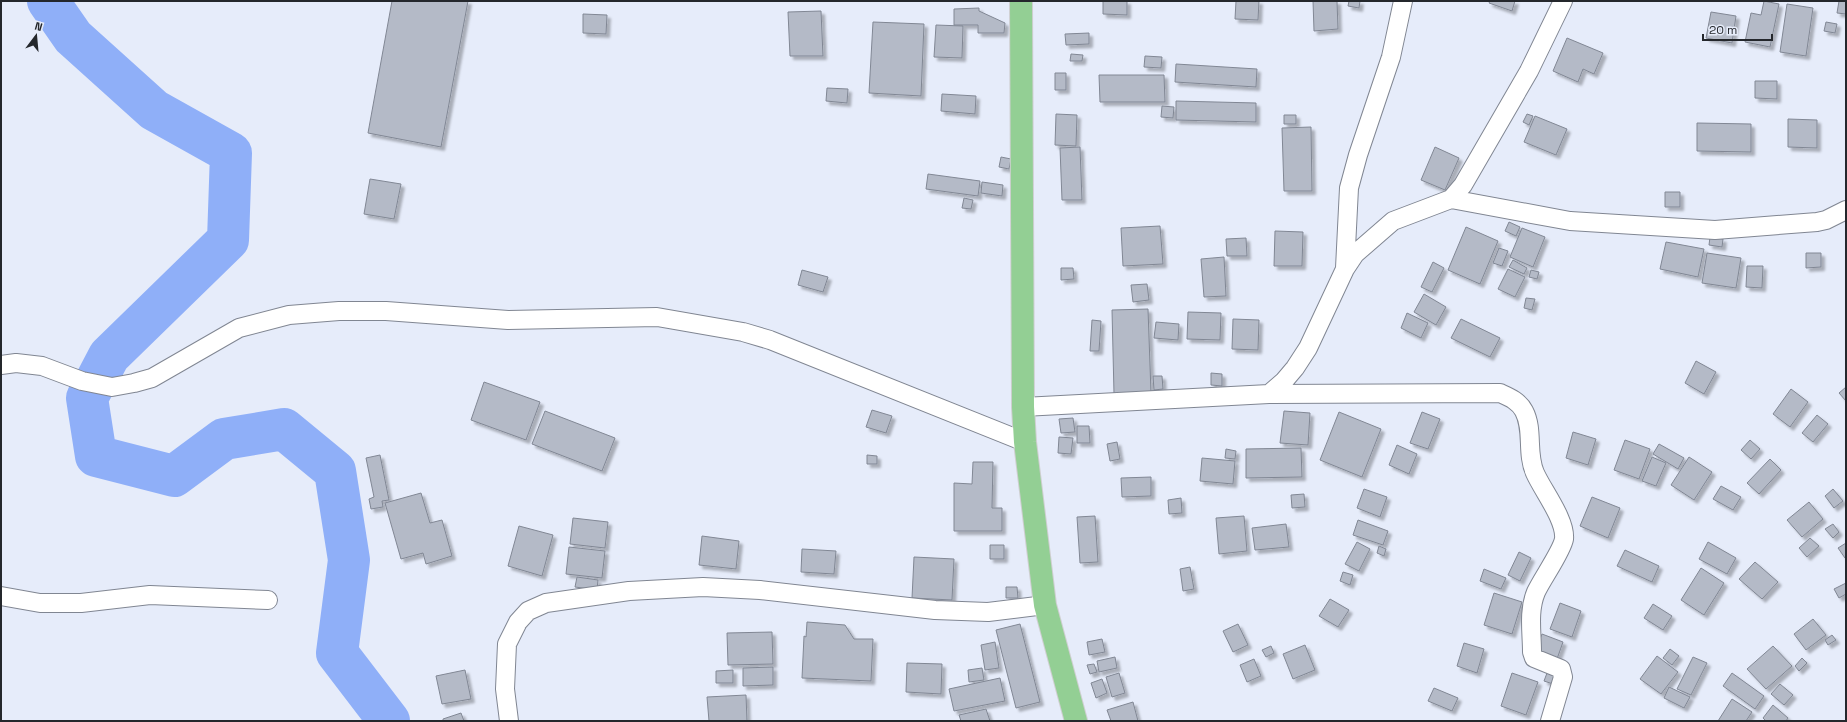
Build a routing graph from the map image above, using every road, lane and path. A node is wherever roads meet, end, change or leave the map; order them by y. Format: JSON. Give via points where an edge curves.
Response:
{"nodes":[{"id":1,"x":1021,"y":1,"type":"edge"},
{"id":2,"x":1403,"y":1,"type":"edge"},
{"id":3,"x":1563,"y":1,"type":"edge"},
{"id":4,"x":1451,"y":199,"type":"junction"},
{"id":5,"x":1846,"y":210,"type":"edge"},
{"id":6,"x":1826,"y":220,"type":"junction"},
{"id":7,"x":1846,"y":221,"type":"edge"},
{"id":8,"x":1345,"y":269,"type":"junction"},
{"id":9,"x":1,"y":365,"type":"edge"},
{"id":10,"x":1269,"y":394,"type":"junction"},
{"id":11,"x":1023,"y":407,"type":"junction"},
{"id":12,"x":1025,"y":442,"type":"junction"},
{"id":13,"x":1,"y":596,"type":"edge"},
{"id":14,"x":268,"y":600,"type":"dead end"},
{"id":15,"x":1046,"y":606,"type":"junction"},
{"id":16,"x":509,"y":721,"type":"edge"},
{"id":17,"x":1076,"y":721,"type":"edge"},
{"id":18,"x":1550,"y":721,"type":"edge"}],
"edges":[{"from":1,"to":11,"type":"highway"},
{"from":2,"to":8,"type":"street","via":[[1392,57],[1349,188]]},
{"from":3,"to":4,"type":"street","via":[[1529,71],[1463,185]]},
{"from":4,"to":6,"type":"street","via":[[1570,221],[1715,230]]},
{"from":4,"to":8,"type":"street","via":[[1393,221],[1355,254]]},
{"from":5,"to":6,"type":"street"},
{"from":6,"to":7,"type":"street"},
{"from":8,"to":10,"type":"street","via":[[1308,348],[1291,373]]},
{"from":9,"to":12,"type":"street","via":[[16,363],[42,366],[82,381],[112,387],[152,378],[239,328],[289,315],[386,311],[508,320],[657,317],[743,332],[770,340]]},
{"from":10,"to":11,"type":"street"},
{"from":10,"to":18,"type":"street","via":[[1500,393],[1513,398],[1524,410],[1529,425],[1530,457],[1535,472],[1564,528],[1564,540],[1536,592],[1532,605],[1534,658],[1561,669],[1563,677]]},
{"from":11,"to":12,"type":"highway"},
{"from":12,"to":15,"type":"highway"},
{"from":13,"to":14,"type":"street","via":[[40,603],[81,603],[150,595]]},
{"from":15,"to":16,"type":"street","via":[[988,612],[935,610],[760,590],[703,587],[629,591],[546,603],[528,611],[518,622],[507,644],[505,689]]},
{"from":15,"to":17,"type":"highway"}]}
